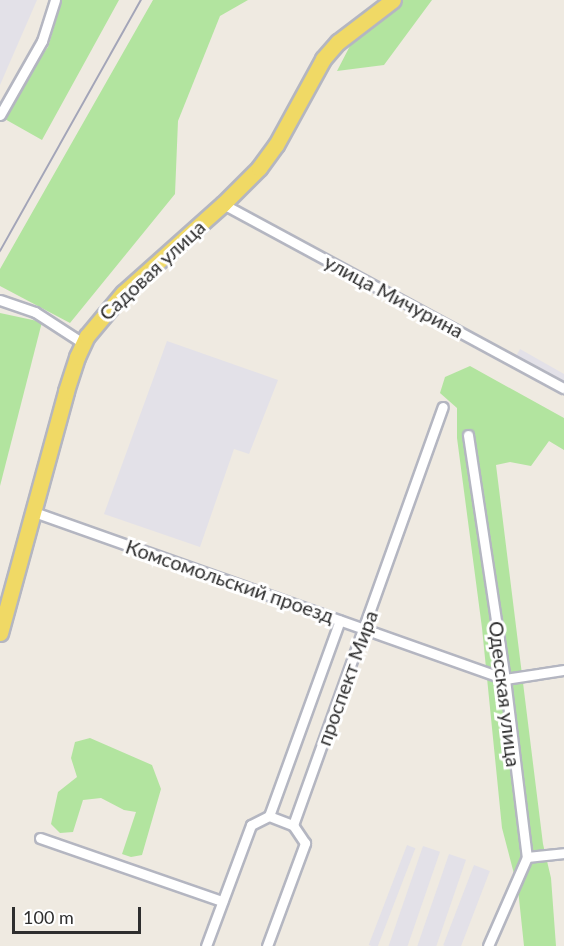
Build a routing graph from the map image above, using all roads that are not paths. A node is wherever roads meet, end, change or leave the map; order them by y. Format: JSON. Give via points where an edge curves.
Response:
{"nodes":[{"id":1,"x":55,"y":0,"type":"edge"},
{"id":2,"x":393,"y":0,"type":"edge"},
{"id":3,"x":0,"y":115,"type":"edge"},
{"id":4,"x":223,"y":204,"type":"junction"},
{"id":5,"x":0,"y":300,"type":"edge"},
{"id":6,"x":83,"y":343,"type":"junction"},
{"id":7,"x":564,"y":388,"type":"edge"},
{"id":8,"x":443,"y":406,"type":"dead end"},
{"id":9,"x":468,"y":435,"type":"dead end"},
{"id":10,"x":34,"y":512,"type":"junction"},
{"id":11,"x":340,"y":620,"type":"junction"},
{"id":12,"x":365,"y":629,"type":"junction"},
{"id":13,"x":0,"y":633,"type":"edge"},
{"id":14,"x":564,"y":670,"type":"edge"},
{"id":15,"x":505,"y":679,"type":"junction"},
{"id":16,"x":269,"y":816,"type":"junction"},
{"id":17,"x":293,"y":825,"type":"junction"},
{"id":18,"x":40,"y":837,"type":"dead end"},
{"id":19,"x":564,"y":853,"type":"edge"},
{"id":20,"x":527,"y":858,"type":"junction"},
{"id":21,"x":222,"y":901,"type":"junction"},
{"id":22,"x":206,"y":946,"type":"edge"},
{"id":23,"x":267,"y":946,"type":"edge"},
{"id":24,"x":488,"y":946,"type":"edge"}],
"edges":[{"from":1,"to":3,"type":"street","via":[[42,42]]},
{"from":2,"to":4,"type":"main road","name":"Садовая улица","via":[[338,42],[323,59],[276,146]]},
{"from":4,"to":6,"type":"main road","name":"Садовая улица","via":[[123,293]]},
{"from":4,"to":7,"type":"street","name":"улица Мичурина"},
{"from":5,"to":6,"type":"street","via":[[35,312]]},
{"from":6,"to":10,"type":"main road","name":"Садовая улица"},
{"from":8,"to":12,"type":"street","name":"проспект Мира"},
{"from":9,"to":15,"type":"street","name":"Одесская улица"},
{"from":10,"to":11,"type":"street","name":"Комсомольский проезд"},
{"from":10,"to":13,"type":"main road","name":"Садовая улица"},
{"from":11,"to":12,"type":"street","name":"Комсомольский проезд"},
{"from":11,"to":16,"type":"street","name":"проспект Мира"},
{"from":12,"to":15,"type":"street","name":"Комсомольский проезд"},
{"from":12,"to":17,"type":"street","name":"проспект Мира"},
{"from":14,"to":15,"type":"street","name":"Комсомольский проезд"},
{"from":15,"to":20,"type":"street","name":"Одесская улица"},
{"from":16,"to":17,"type":"street"},
{"from":16,"to":21,"type":"street","name":"проспект Мира","via":[[251,825]]},
{"from":17,"to":23,"type":"street","via":[[305,843]]},
{"from":18,"to":21,"type":"street"},
{"from":19,"to":20,"type":"street"},
{"from":20,"to":24,"type":"street"},
{"from":21,"to":22,"type":"street","name":"проспект Мира"}]}
